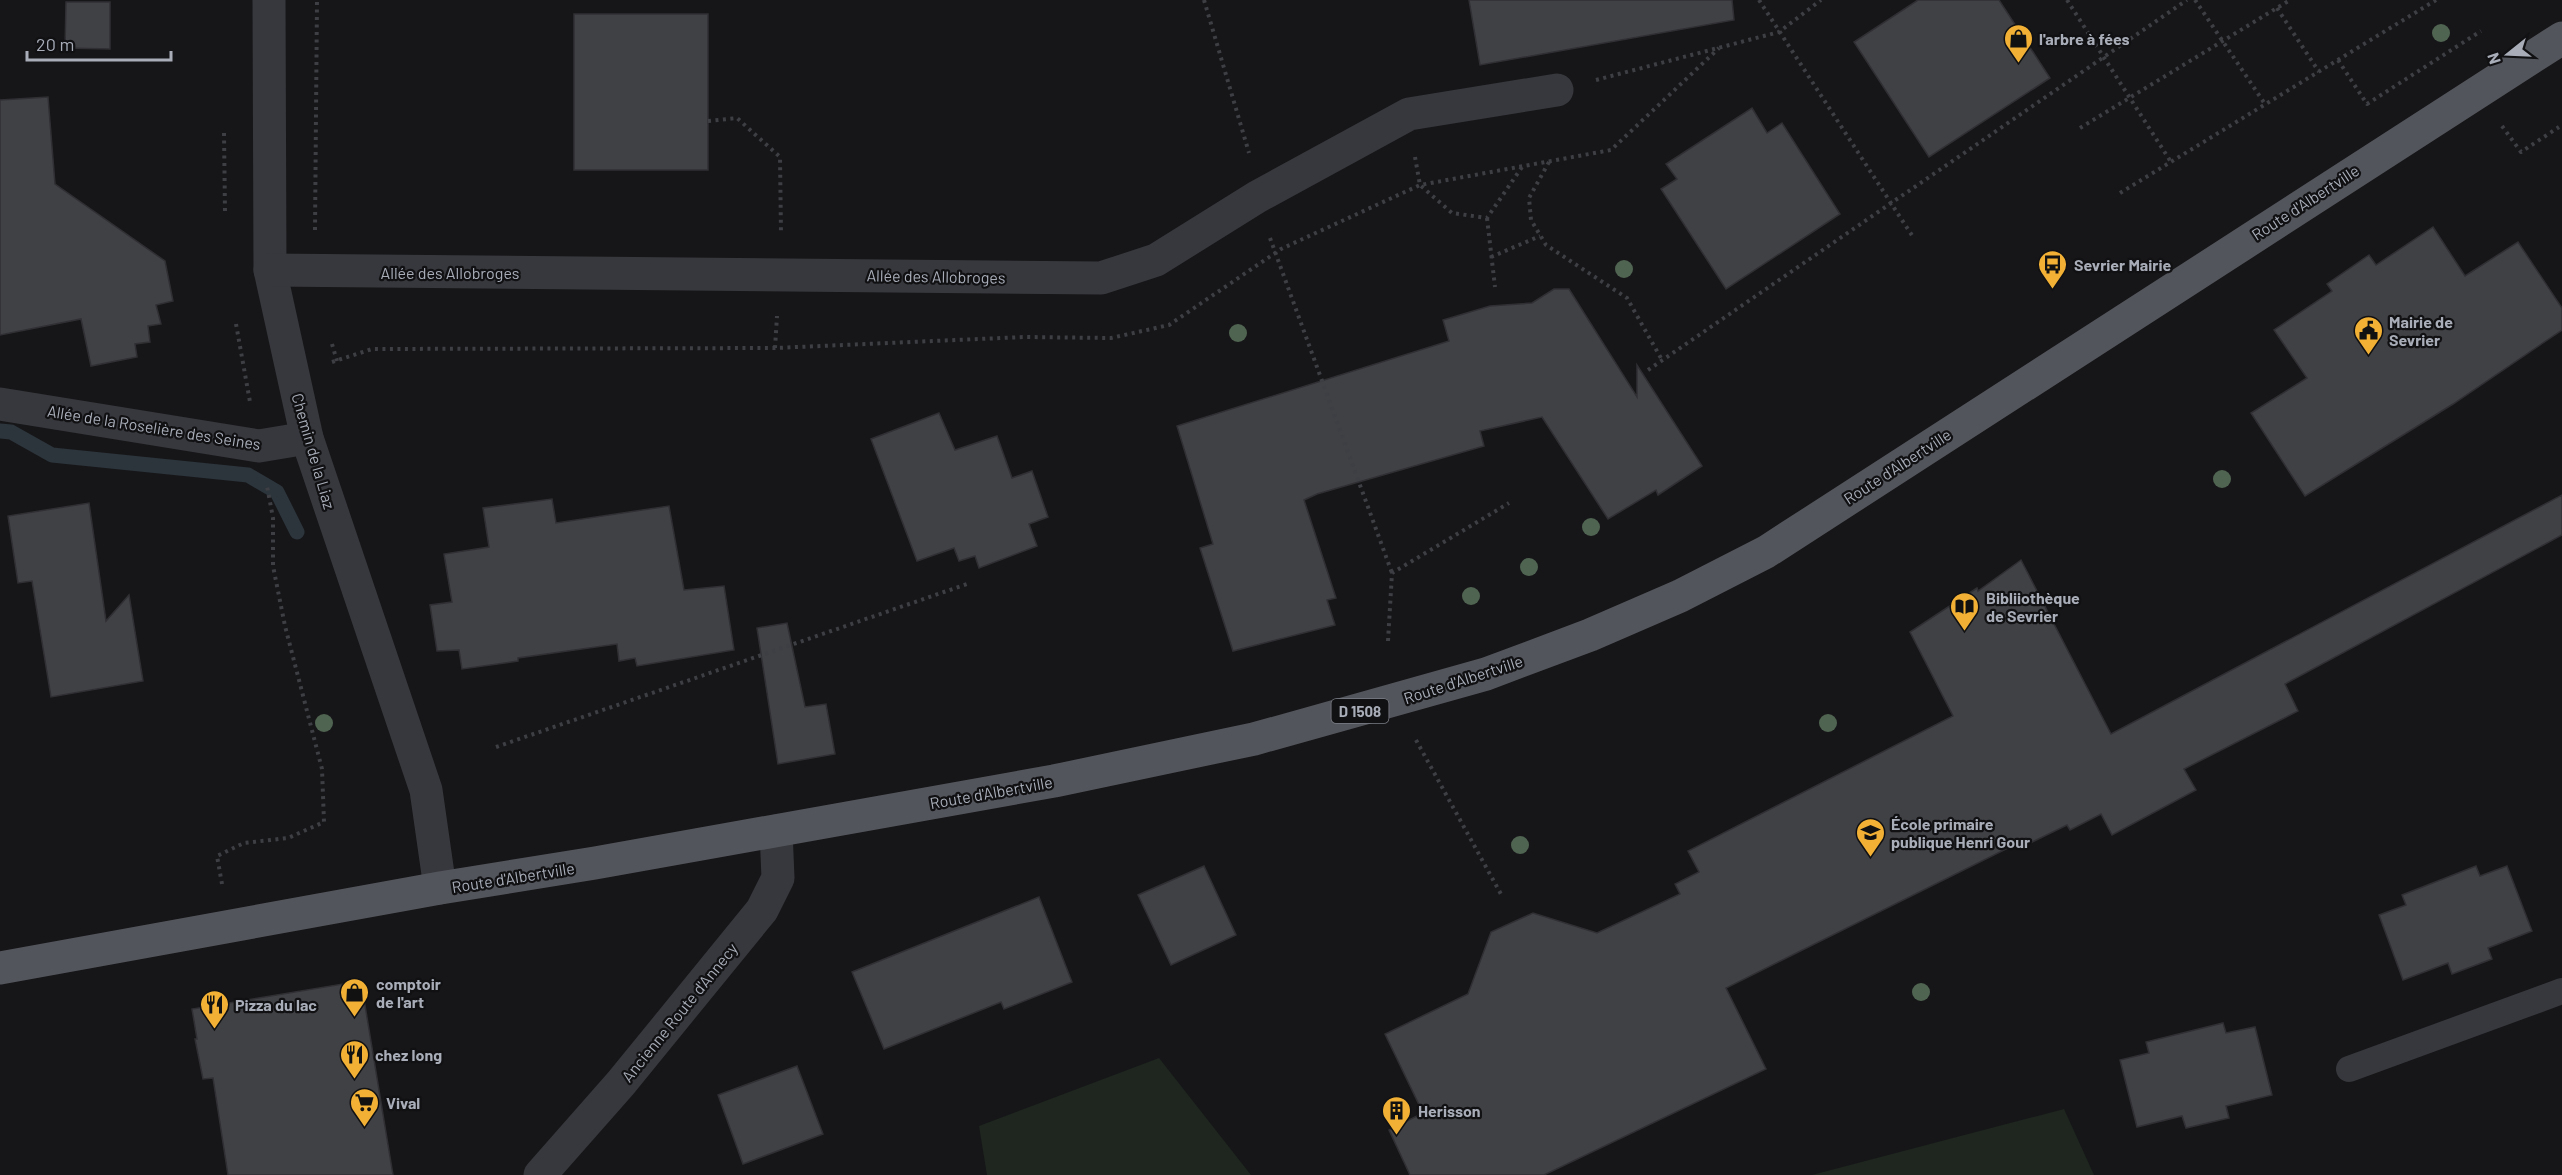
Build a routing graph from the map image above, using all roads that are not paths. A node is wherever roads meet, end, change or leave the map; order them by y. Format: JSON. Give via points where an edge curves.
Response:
{"nodes":[{"id":1,"x":269,"y":0,"type":"edge"},
{"id":2,"x":2562,"y":38,"type":"edge"},
{"id":3,"x":1557,"y":90,"type":"road end"},
{"id":4,"x":270,"y":270,"type":"junction"},
{"id":5,"x":0,"y":404,"type":"edge"},
{"id":6,"x":307,"y":438,"type":"junction"},
{"id":7,"x":776,"y":831,"type":"junction"},
{"id":8,"x":440,"y":888,"type":"junction"},
{"id":9,"x":0,"y":968,"type":"edge"},
{"id":10,"x":2562,"y":991,"type":"edge"},
{"id":11,"x":2349,"y":1069,"type":"dead end"},
{"id":12,"x":540,"y":1175,"type":"edge"}],
"edges":[{"from":1,"to":4,"type":"street","name":"Chemin de la Liaz"},
{"from":2,"to":7,"type":"main road","name":"Route d'Albertville","number":"D 1508","via":[[1766,552],[1680,596],[1486,674],[1254,739],[1054,781]]},
{"from":3,"to":4,"type":"street","name":"Allée des Allobroges","via":[[1409,114],[1257,197],[1156,260],[1101,278]]},
{"from":4,"to":6,"type":"street","name":"Chemin de la Liaz"},
{"from":5,"to":6,"type":"street","name":"Allée de la Roselière des Seines","via":[[259,446]]},
{"from":6,"to":8,"type":"street","name":"Chemin de la Liaz","via":[[426,790]]},
{"from":7,"to":8,"type":"main road","name":"Route d'Albertville","number":"D 1508"},
{"from":7,"to":12,"type":"street","name":"Ancienne Route d'Annecy","via":[[778,878],[762,910],[621,1083]]},
{"from":8,"to":9,"type":"main road","name":"Route d'Albertville","number":"D 1508"},
{"from":10,"to":11,"type":"lane"}]}
